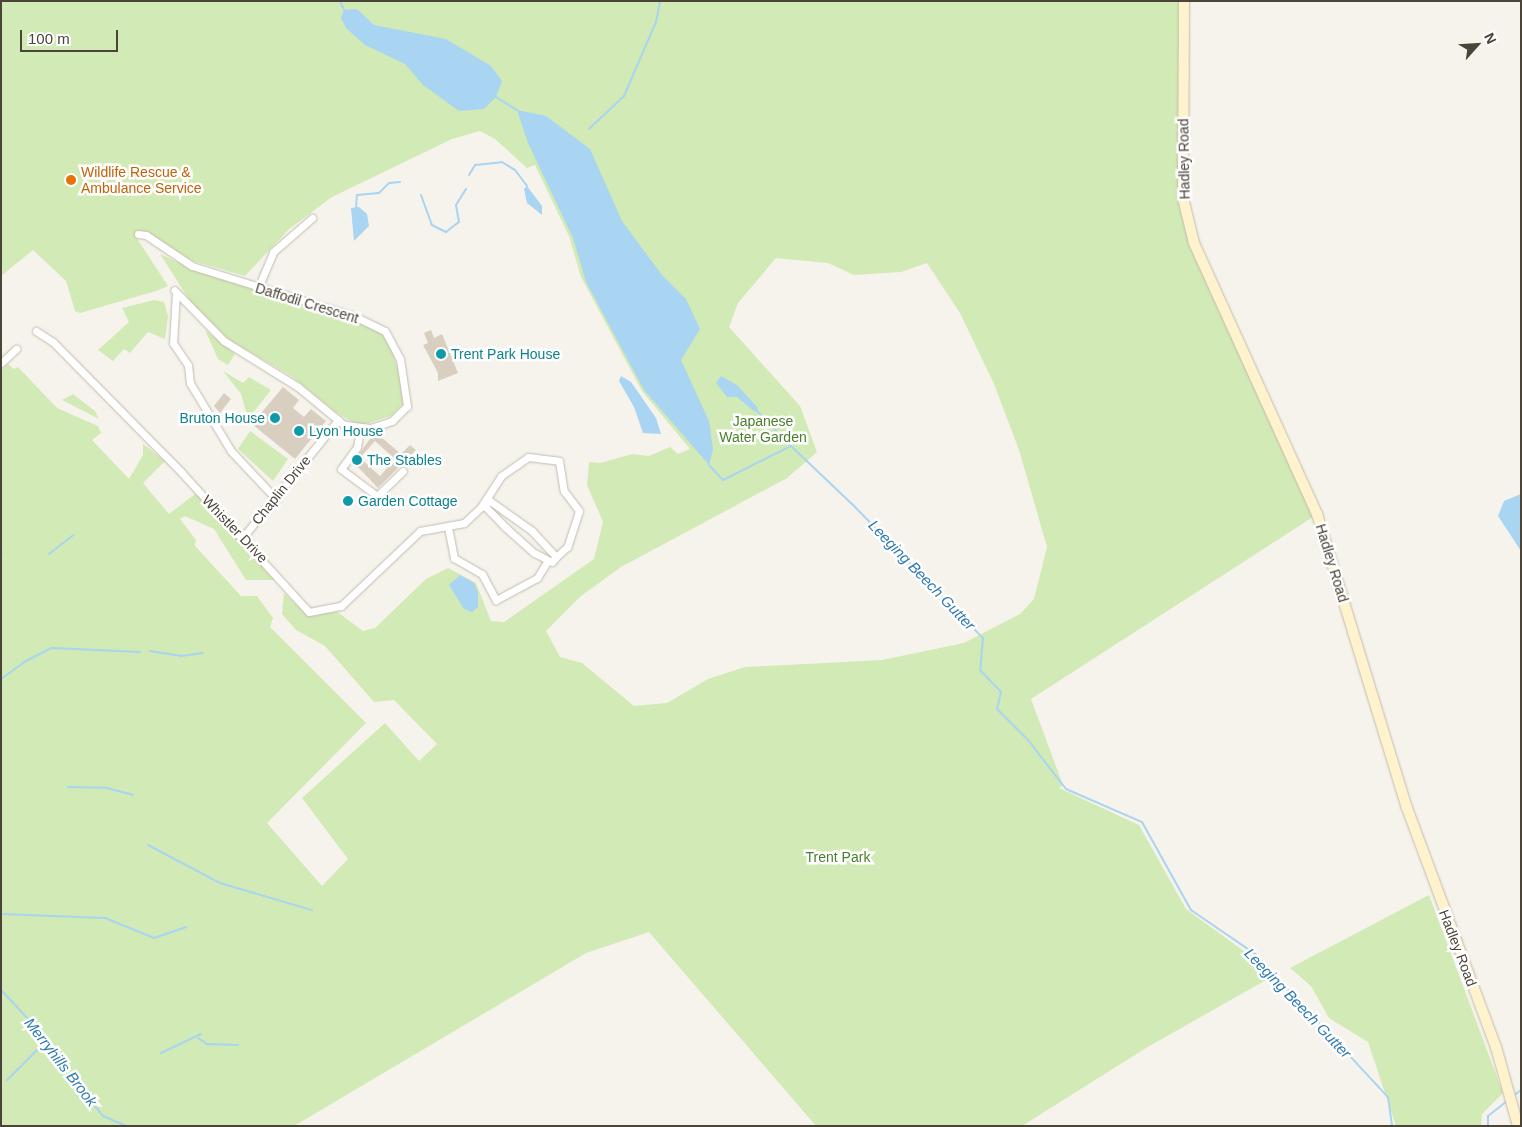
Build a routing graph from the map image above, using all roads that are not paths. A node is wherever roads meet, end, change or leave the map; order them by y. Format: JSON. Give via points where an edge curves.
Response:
{"nodes":[{"id":1,"x":1184,"y":1,"type":"edge"},
{"id":2,"x":312,"y":218,"type":"dead end"},
{"id":3,"x":138,"y":234,"type":"dead end"},
{"id":4,"x":258,"y":288,"type":"junction"},
{"id":5,"x":36,"y":330,"type":"dead end"},
{"id":6,"x":16,"y":349,"type":"dead end"},
{"id":7,"x":1,"y":363,"type":"edge"},
{"id":8,"x":338,"y":420,"type":"junction"},
{"id":9,"x":360,"y":430,"type":"junction"},
{"id":10,"x":403,"y":472,"type":"dead end"},
{"id":11,"x":276,"y":498,"type":"junction"},
{"id":12,"x":485,"y":502,"type":"junction"},
{"id":13,"x":448,"y":527,"type":"junction"},
{"id":14,"x":243,"y":537,"type":"junction"},
{"id":15,"x":556,"y":557,"type":"junction"},
{"id":16,"x":547,"y":562,"type":"junction"},
{"id":17,"x":1516,"y":1121,"type":"edge"}],
"edges":[{"from":1,"to":17,"type":"street","name":"Hadley Road","via":[[1183,198],[1194,243],[1317,514],[1407,808],[1508,1088]]},
{"from":2,"to":4,"type":"street","via":[[272,252]]},
{"from":3,"to":4,"type":"street","name":"Daffodil Crescent","via":[[146,235],[192,266]]},
{"from":4,"to":9,"type":"street","name":"Daffodil Crescent","via":[[354,316],[385,331],[400,359],[408,402],[392,421]]},
{"from":5,"to":14,"type":"street","name":"Whistler Drive","via":[[53,342]]},
{"from":6,"to":7,"type":"street"},
{"from":8,"to":9,"type":"street"},
{"from":8,"to":11,"type":"street","name":"Chaplin Drive"},
{"from":8,"to":11,"type":"street","via":[[290,381],[224,341],[175,291],[173,343],[188,365],[190,383],[232,451]]},
{"from":9,"to":10,"type":"street","via":[[357,447],[341,469],[377,496]]},
{"from":11,"to":14,"type":"street","name":"Chaplin Drive"},
{"from":12,"to":13,"type":"street","via":[[464,523]]},
{"from":12,"to":15,"type":"street","via":[[490,502],[526,526]]},
{"from":12,"to":15,"type":"street","via":[[501,476],[523,459],[559,461],[564,491],[579,514],[568,547]]},
{"from":12,"to":16,"type":"street","via":[[506,528]]},
{"from":13,"to":14,"type":"street","name":"Whistler Drive","via":[[420,531],[341,606],[309,612]]},
{"from":13,"to":16,"type":"street","via":[[454,558],[482,574],[496,600],[537,578]]},
{"from":15,"to":16,"type":"street"}]}
